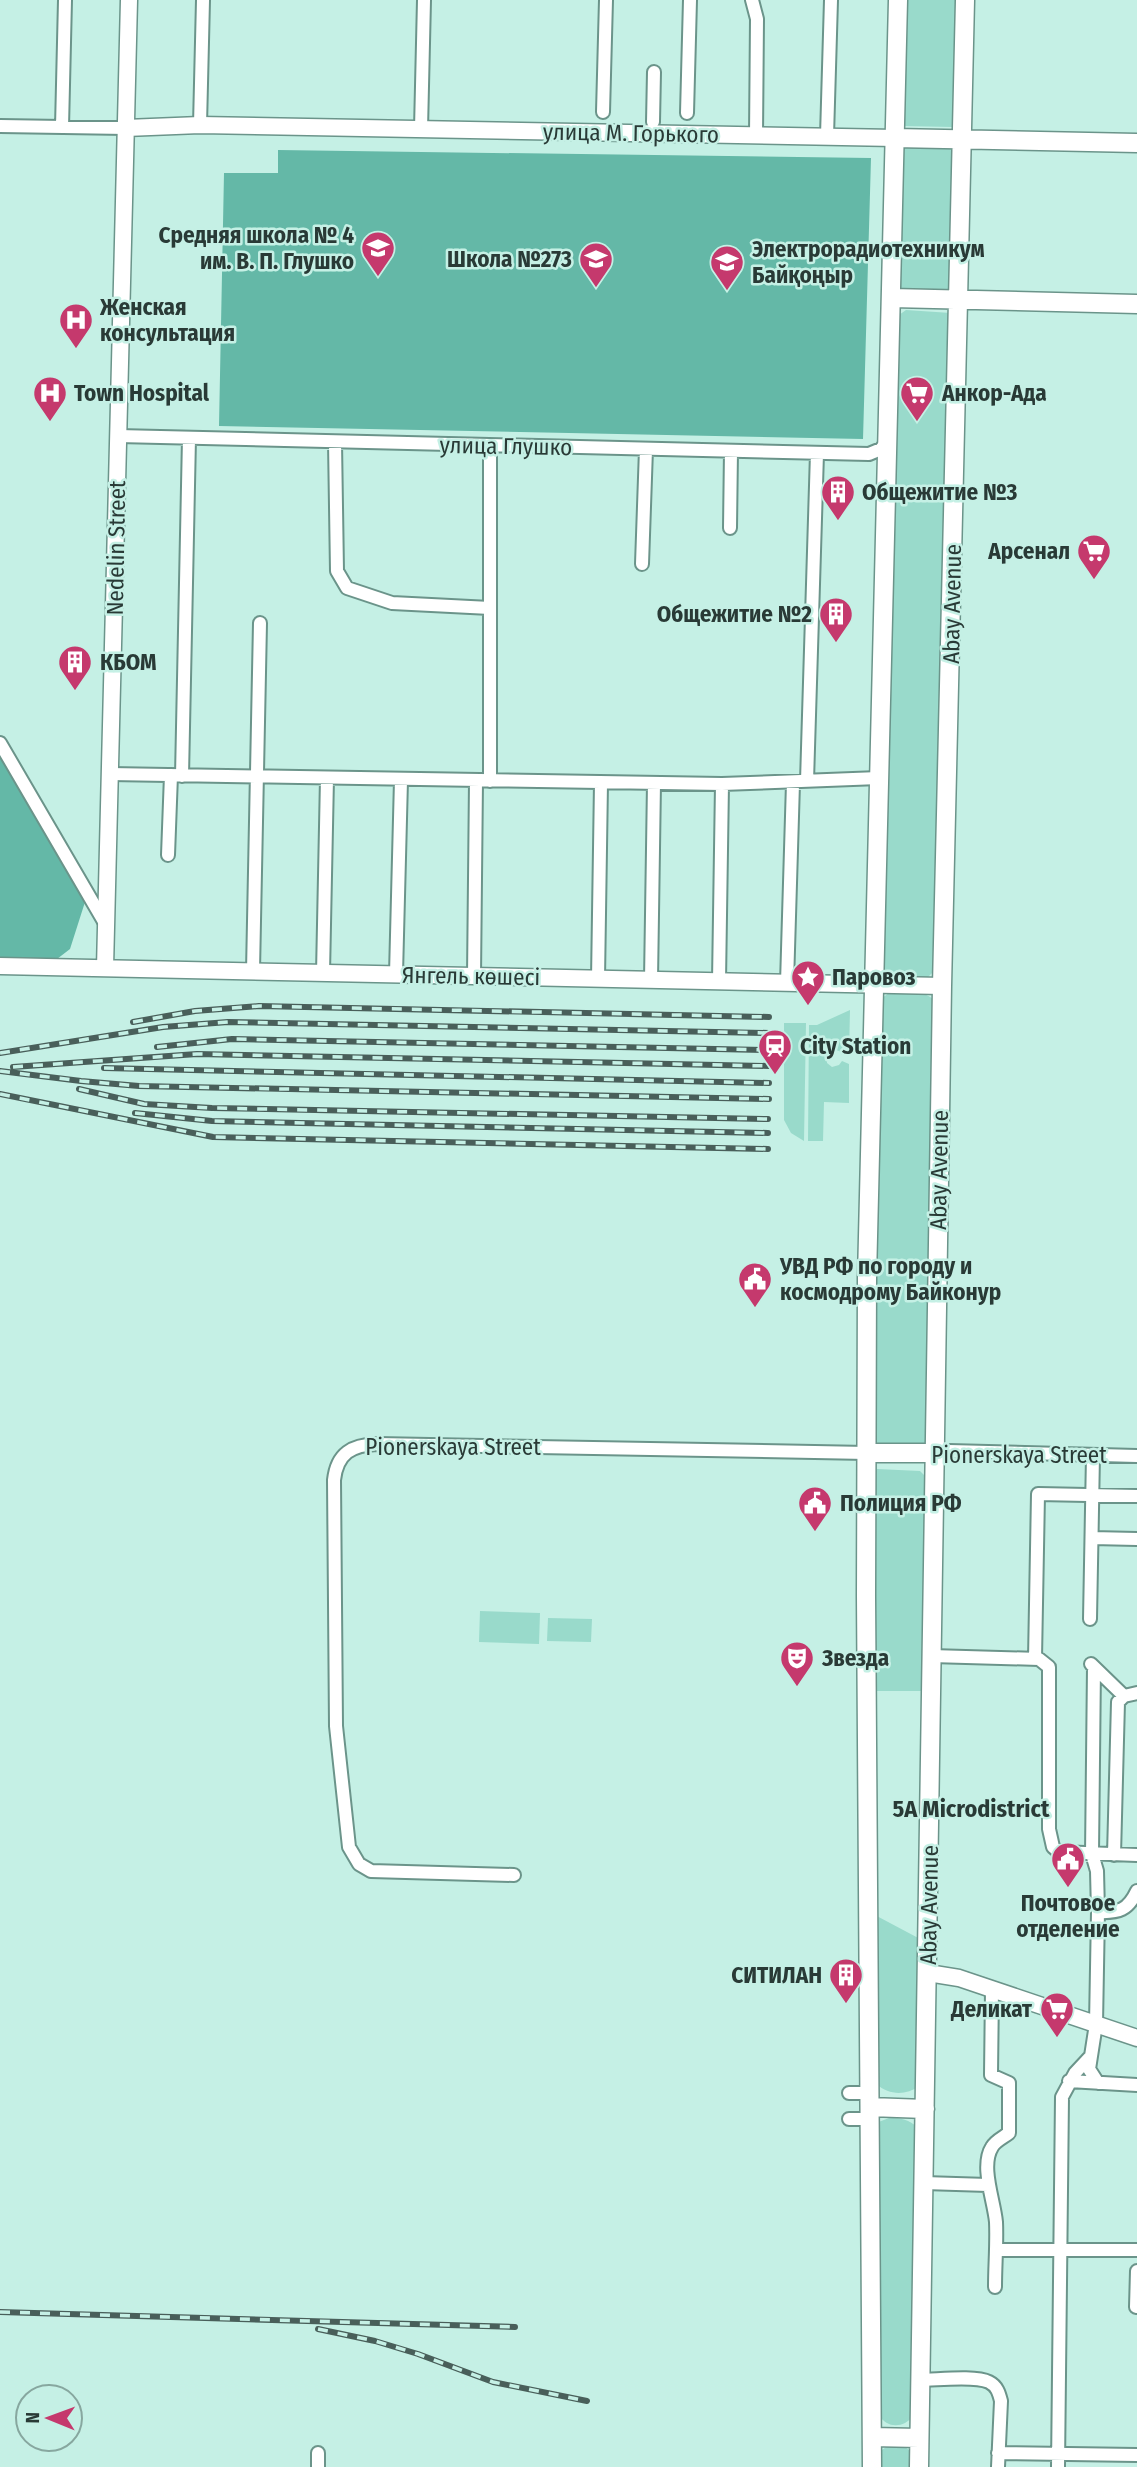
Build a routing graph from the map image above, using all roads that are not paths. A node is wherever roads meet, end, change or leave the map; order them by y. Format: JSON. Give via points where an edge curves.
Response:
{"nodes":[{"id":1,"x":65,"y":0,"type":"edge"},
{"id":2,"x":130,"y":0,"type":"edge"},
{"id":3,"x":203,"y":0,"type":"edge"},
{"id":4,"x":424,"y":0,"type":"edge"},
{"id":5,"x":606,"y":0,"type":"edge"},
{"id":6,"x":690,"y":0,"type":"edge"},
{"id":7,"x":752,"y":0,"type":"edge"},
{"id":8,"x":831,"y":0,"type":"edge"},
{"id":9,"x":898,"y":0,"type":"edge"},
{"id":10,"x":965,"y":0,"type":"edge"},
{"id":11,"x":654,"y":72,"type":"dead end"},
{"id":12,"x":603,"y":112,"type":"dead end"},
{"id":13,"x":687,"y":113,"type":"dead end"},
{"id":14,"x":653,"y":122,"type":"dead end"},
{"id":15,"x":0,"y":125,"type":"edge"},
{"id":16,"x":200,"y":125,"type":"junction"},
{"id":17,"x":62,"y":127,"type":"junction"},
{"id":18,"x":126,"y":128,"type":"junction"},
{"id":19,"x":421,"y":129,"type":"junction"},
{"id":20,"x":756,"y":135,"type":"junction"},
{"id":21,"x":827,"y":136,"type":"junction"},
{"id":22,"x":895,"y":138,"type":"junction"},
{"id":23,"x":962,"y":138,"type":"junction"},
{"id":24,"x":1137,"y":143,"type":"edge"},
{"id":25,"x":892,"y":299,"type":"junction"},
{"id":26,"x":959,"y":300,"type":"junction"},
{"id":27,"x":1137,"y":304,"type":"edge"},
{"id":28,"x":118,"y":436,"type":"junction"},
{"id":29,"x":189,"y":438,"type":"junction"},
{"id":30,"x":888,"y":440,"type":"junction"},
{"id":31,"x":335,"y":442,"type":"junction"},
{"id":32,"x":490,"y":446,"type":"junction"},
{"id":33,"x":646,"y":449,"type":"junction"},
{"id":34,"x":731,"y":451,"type":"junction"},
{"id":35,"x":817,"y":453,"type":"junction"},
{"id":36,"x":730,"y":528,"type":"dead end"},
{"id":37,"x":642,"y":564,"type":"dead end"},
{"id":38,"x":490,"y":608,"type":"junction"},
{"id":39,"x":260,"y":622,"type":"dead end"},
{"id":40,"x":0,"y":743,"type":"edge"},
{"id":41,"x":110,"y":774,"type":"junction"},
{"id":42,"x":177,"y":776,"type":"junction"},
{"id":43,"x":258,"y":777,"type":"junction"},
{"id":44,"x":327,"y":778,"type":"junction"},
{"id":45,"x":879,"y":778,"type":"junction"},
{"id":46,"x":401,"y":780,"type":"junction"},
{"id":47,"x":476,"y":781,"type":"junction"},
{"id":48,"x":490,"y":781,"type":"junction"},
{"id":49,"x":807,"y":781,"type":"junction"},
{"id":50,"x":601,"y":783,"type":"junction"},
{"id":51,"x":654,"y":783,"type":"junction"},
{"id":52,"x":793,"y":783,"type":"junction"},
{"id":53,"x":722,"y":784,"type":"junction"},
{"id":54,"x":168,"y":855,"type":"dead end"},
{"id":55,"x":106,"y":925,"type":"junction"},
{"id":56,"x":0,"y":966,"type":"edge"},
{"id":57,"x":105,"y":968,"type":"junction"},
{"id":58,"x":253,"y":971,"type":"junction"},
{"id":59,"x":323,"y":973,"type":"junction"},
{"id":60,"x":396,"y":974,"type":"junction"},
{"id":61,"x":474,"y":976,"type":"junction"},
{"id":62,"x":598,"y":979,"type":"junction"},
{"id":63,"x":651,"y":980,"type":"junction"},
{"id":64,"x":719,"y":981,"type":"junction"},
{"id":65,"x":786,"y":983,"type":"junction"},
{"id":66,"x":874,"y":985,"type":"junction"},
{"id":67,"x":942,"y":986,"type":"junction"},
{"id":68,"x":867,"y":1453,"type":"junction"},
{"id":69,"x":934,"y":1453,"type":"junction"},
{"id":70,"x":1093,"y":1455,"type":"junction"},
{"id":71,"x":1137,"y":1456,"type":"edge"},
{"id":72,"x":1093,"y":1495,"type":"junction"},
{"id":73,"x":1137,"y":1496,"type":"edge"},
{"id":74,"x":1092,"y":1538,"type":"junction"},
{"id":75,"x":1137,"y":1539,"type":"edge"},
{"id":76,"x":1090,"y":1619,"type":"dead end"},
{"id":77,"x":931,"y":1656,"type":"junction"},
{"id":78,"x":1035,"y":1659,"type":"junction"},
{"id":79,"x":1130,"y":1694,"type":"edge"},
{"id":80,"x":1093,"y":1854,"type":"junction"},
{"id":81,"x":1114,"y":1855,"type":"junction"},
{"id":82,"x":1137,"y":1855,"type":"edge"},
{"id":83,"x":513,"y":1875,"type":"dead end"},
{"id":84,"x":1137,"y":1891,"type":"edge"},
{"id":85,"x":1098,"y":1912,"type":"junction"},
{"id":86,"x":928,"y":1973,"type":"junction"},
{"id":87,"x":992,"y":1990,"type":"junction"},
{"id":88,"x":1096,"y":2024,"type":"junction"},
{"id":89,"x":1137,"y":2038,"type":"edge"},
{"id":90,"x":1089,"y":2058,"type":"junction"},
{"id":91,"x":1069,"y":2081,"type":"junction"},
{"id":92,"x":1098,"y":2083,"type":"junction"},
{"id":93,"x":1137,"y":2085,"type":"edge"},
{"id":94,"x":849,"y":2093,"type":"dead end"},
{"id":95,"x":870,"y":2107,"type":"junction"},
{"id":96,"x":925,"y":2109,"type":"junction"},
{"id":97,"x":849,"y":2119,"type":"dead end"},
{"id":98,"x":924,"y":2183,"type":"junction"},
{"id":99,"x":988,"y":2185,"type":"junction"},
{"id":100,"x":996,"y":2250,"type":"junction"},
{"id":101,"x":1060,"y":2250,"type":"junction"},
{"id":102,"x":1137,"y":2250,"type":"edge"},
{"id":103,"x":1137,"y":2271,"type":"edge"},
{"id":104,"x":995,"y":2287,"type":"dead end"},
{"id":105,"x":1136,"y":2307,"type":"edge"},
{"id":106,"x":920,"y":2380,"type":"junction"},
{"id":107,"x":872,"y":2437,"type":"junction"},
{"id":108,"x":919,"y":2438,"type":"junction"},
{"id":109,"x":318,"y":2453,"type":"dead end"},
{"id":110,"x":998,"y":2453,"type":"junction"},
{"id":111,"x":1137,"y":2455,"type":"edge"},
{"id":112,"x":1058,"y":2461,"type":"edge"},
{"id":113,"x":1093,"y":2461,"type":"edge"},
{"id":114,"x":318,"y":2467,"type":"edge"},
{"id":115,"x":872,"y":2467,"type":"edge"},
{"id":116,"x":919,"y":2467,"type":"edge"},
{"id":117,"x":998,"y":2467,"type":"edge"}],
"edges":[{"from":1,"to":17,"type":"street"},
{"from":2,"to":18,"type":"street","name":"Nedelin Street"},
{"from":3,"to":16,"type":"street"},
{"from":4,"to":19,"type":"street"},
{"from":5,"to":12,"type":"street"},
{"from":6,"to":13,"type":"street"},
{"from":7,"to":20,"type":"street","via":[[757,19]]},
{"from":8,"to":21,"type":"street"},
{"from":9,"to":22,"type":"main road"},
{"from":10,"to":23,"type":"main road","name":"Abay Avenue"},
{"from":11,"to":14,"type":"street"},
{"from":15,"to":17,"type":"street"},
{"from":16,"to":18,"type":"street","name":"улица М. Горького"},
{"from":16,"to":19,"type":"street","name":"улица М. Горького"},
{"from":17,"to":18,"type":"street"},
{"from":18,"to":28,"type":"street","name":"Nedelin Street","via":[[129,276]]},
{"from":19,"to":20,"type":"street","name":"улица М. Горького"},
{"from":20,"to":21,"type":"street","name":"улица М. Горького"},
{"from":21,"to":22,"type":"street","name":"улица М. Горького"},
{"from":22,"to":23,"type":"main road","name":"улица М. Горького"},
{"from":22,"to":25,"type":"main road"},
{"from":23,"to":24,"type":"main road","name":"улица М. Горького"},
{"from":23,"to":26,"type":"main road","name":"Abay Avenue"},
{"from":25,"to":26,"type":"main road"},
{"from":25,"to":30,"type":"main road"},
{"from":26,"to":27,"type":"main road"},
{"from":26,"to":67,"type":"main road","name":"Abay Avenue"},
{"from":28,"to":29,"type":"street","name":"улица Глушко"},
{"from":28,"to":41,"type":"street","name":"Nedelin Street"},
{"from":29,"to":31,"type":"street","name":"улица Глушко"},
{"from":29,"to":42,"type":"street"},
{"from":30,"to":35,"type":"street","name":"улица Глушко","via":[[869,454]]},
{"from":30,"to":45,"type":"main road"},
{"from":31,"to":32,"type":"street","name":"улица Глушко"},
{"from":31,"to":38,"type":"street","via":[[337,571],[347,587],[392,603]]},
{"from":32,"to":33,"type":"street","name":"улица Глушко"},
{"from":32,"to":38,"type":"street"},
{"from":33,"to":34,"type":"street","name":"улица Глушко"},
{"from":33,"to":37,"type":"street"},
{"from":34,"to":35,"type":"street","name":"улица Глушко"},
{"from":34,"to":36,"type":"street"},
{"from":35,"to":49,"type":"street"},
{"from":38,"to":48,"type":"street"},
{"from":39,"to":43,"type":"street"},
{"from":40,"to":55,"type":"street"},
{"from":41,"to":42,"type":"street"},
{"from":41,"to":55,"type":"street","name":"Nedelin Street"},
{"from":42,"to":43,"type":"street"},
{"from":42,"to":54,"type":"street"},
{"from":43,"to":44,"type":"street"},
{"from":43,"to":58,"type":"street"},
{"from":44,"to":46,"type":"street"},
{"from":44,"to":59,"type":"street"},
{"from":45,"to":49,"type":"street"},
{"from":45,"to":66,"type":"main road"},
{"from":46,"to":47,"type":"street"},
{"from":46,"to":60,"type":"street"},
{"from":47,"to":48,"type":"street"},
{"from":47,"to":61,"type":"street"},
{"from":48,"to":50,"type":"street"},
{"from":49,"to":52,"type":"street"},
{"from":50,"to":51,"type":"street"},
{"from":50,"to":62,"type":"street"},
{"from":51,"to":53,"type":"street"},
{"from":51,"to":63,"type":"street"},
{"from":52,"to":53,"type":"street"},
{"from":52,"to":65,"type":"street"},
{"from":53,"to":64,"type":"street"},
{"from":55,"to":57,"type":"street","name":"Nedelin Street"},
{"from":56,"to":57,"type":"street","name":"Янгель көшесі"},
{"from":57,"to":58,"type":"street","name":"Янгель көшесі"},
{"from":58,"to":59,"type":"street","name":"Янгель көшесі"},
{"from":59,"to":60,"type":"street","name":"Янгель көшесі"},
{"from":60,"to":61,"type":"street","name":"Янгель көшесі"},
{"from":61,"to":62,"type":"street","name":"Янгель көшесі"},
{"from":62,"to":63,"type":"street","name":"Янгель көшесі"},
{"from":63,"to":64,"type":"street","name":"Янгель көшесі"},
{"from":64,"to":65,"type":"street","name":"Янгель көшесі"},
{"from":65,"to":66,"type":"street","name":"Янгель көшесі"},
{"from":66,"to":67,"type":"street","name":"Янгель көшесі"},
{"from":66,"to":68,"type":"main road"},
{"from":67,"to":69,"type":"main road","name":"Abay Avenue"},
{"from":68,"to":69,"type":"main road","name":"Pionerskaya Street"},
{"from":68,"to":83,"type":"street","name":"Pionerskaya Street","via":[[377,1444],[346,1451],[334,1480],[336,1726],[349,1847],[359,1864],[371,1871]]},
{"from":68,"to":95,"type":"main road"},
{"from":69,"to":70,"type":"street","name":"Pionerskaya Street"},
{"from":69,"to":77,"type":"main road","name":"Abay Avenue"},
{"from":70,"to":71,"type":"street","name":"Pionerskaya Street"},
{"from":70,"to":72,"type":"street"},
{"from":72,"to":73,"type":"street"},
{"from":72,"to":74,"type":"street"},
{"from":72,"to":78,"type":"street","via":[[1038,1494]]},
{"from":74,"to":75,"type":"street"},
{"from":74,"to":76,"type":"street"},
{"from":77,"to":78,"type":"street"},
{"from":77,"to":86,"type":"main road","name":"Abay Avenue"},
{"from":78,"to":80,"type":"street","via":[[1049,1667],[1050,1837],[1059,1852]]},
{"from":79,"to":80,"type":"street","via":[[1091,1664]]},
{"from":79,"to":81,"type":"street","via":[[1118,1702]]},
{"from":80,"to":81,"type":"street"},
{"from":80,"to":85,"type":"street"},
{"from":81,"to":82,"type":"street"},
{"from":84,"to":85,"type":"street","via":[[1127,1907],[1116,1913]]},
{"from":85,"to":88,"type":"street"},
{"from":86,"to":87,"type":"street"},
{"from":86,"to":96,"type":"main road","name":"Abay Avenue"},
{"from":87,"to":88,"type":"street"},
{"from":87,"to":99,"type":"street","via":[[991,2075],[1009,2083],[1009,2133],[992,2147]]},
{"from":88,"to":89,"type":"street"},
{"from":88,"to":90,"type":"street"},
{"from":90,"to":91,"type":"street"},
{"from":90,"to":92,"type":"street","via":[[1088,2069]]},
{"from":91,"to":92,"type":"street"},
{"from":91,"to":101,"type":"street","via":[[1062,2097]]},
{"from":92,"to":93,"type":"street"},
{"from":94,"to":95,"type":"street"},
{"from":95,"to":96,"type":"main road"},
{"from":95,"to":97,"type":"street"},
{"from":95,"to":107,"type":"main road"},
{"from":96,"to":98,"type":"main road","name":"Abay Avenue"},
{"from":98,"to":99,"type":"street"},
{"from":98,"to":106,"type":"main road","name":"Abay Avenue"},
{"from":99,"to":100,"type":"street","via":[[994,2203]]},
{"from":100,"to":101,"type":"street"},
{"from":100,"to":104,"type":"street"},
{"from":101,"to":102,"type":"street"},
{"from":101,"to":112,"type":"street"},
{"from":103,"to":105,"type":"street"},
{"from":106,"to":108,"type":"main road","name":"Abay Avenue"},
{"from":106,"to":110,"type":"street","via":[[979,2379],[993,2385],[1000,2401]]},
{"from":107,"to":108,"type":"main road"},
{"from":107,"to":115,"type":"main road"},
{"from":108,"to":116,"type":"main road","name":"Abay Avenue"},
{"from":109,"to":114,"type":"street"},
{"from":110,"to":112,"type":"street"},
{"from":110,"to":117,"type":"street"},
{"from":111,"to":113,"type":"street"},
{"from":112,"to":113,"type":"street"}]}
